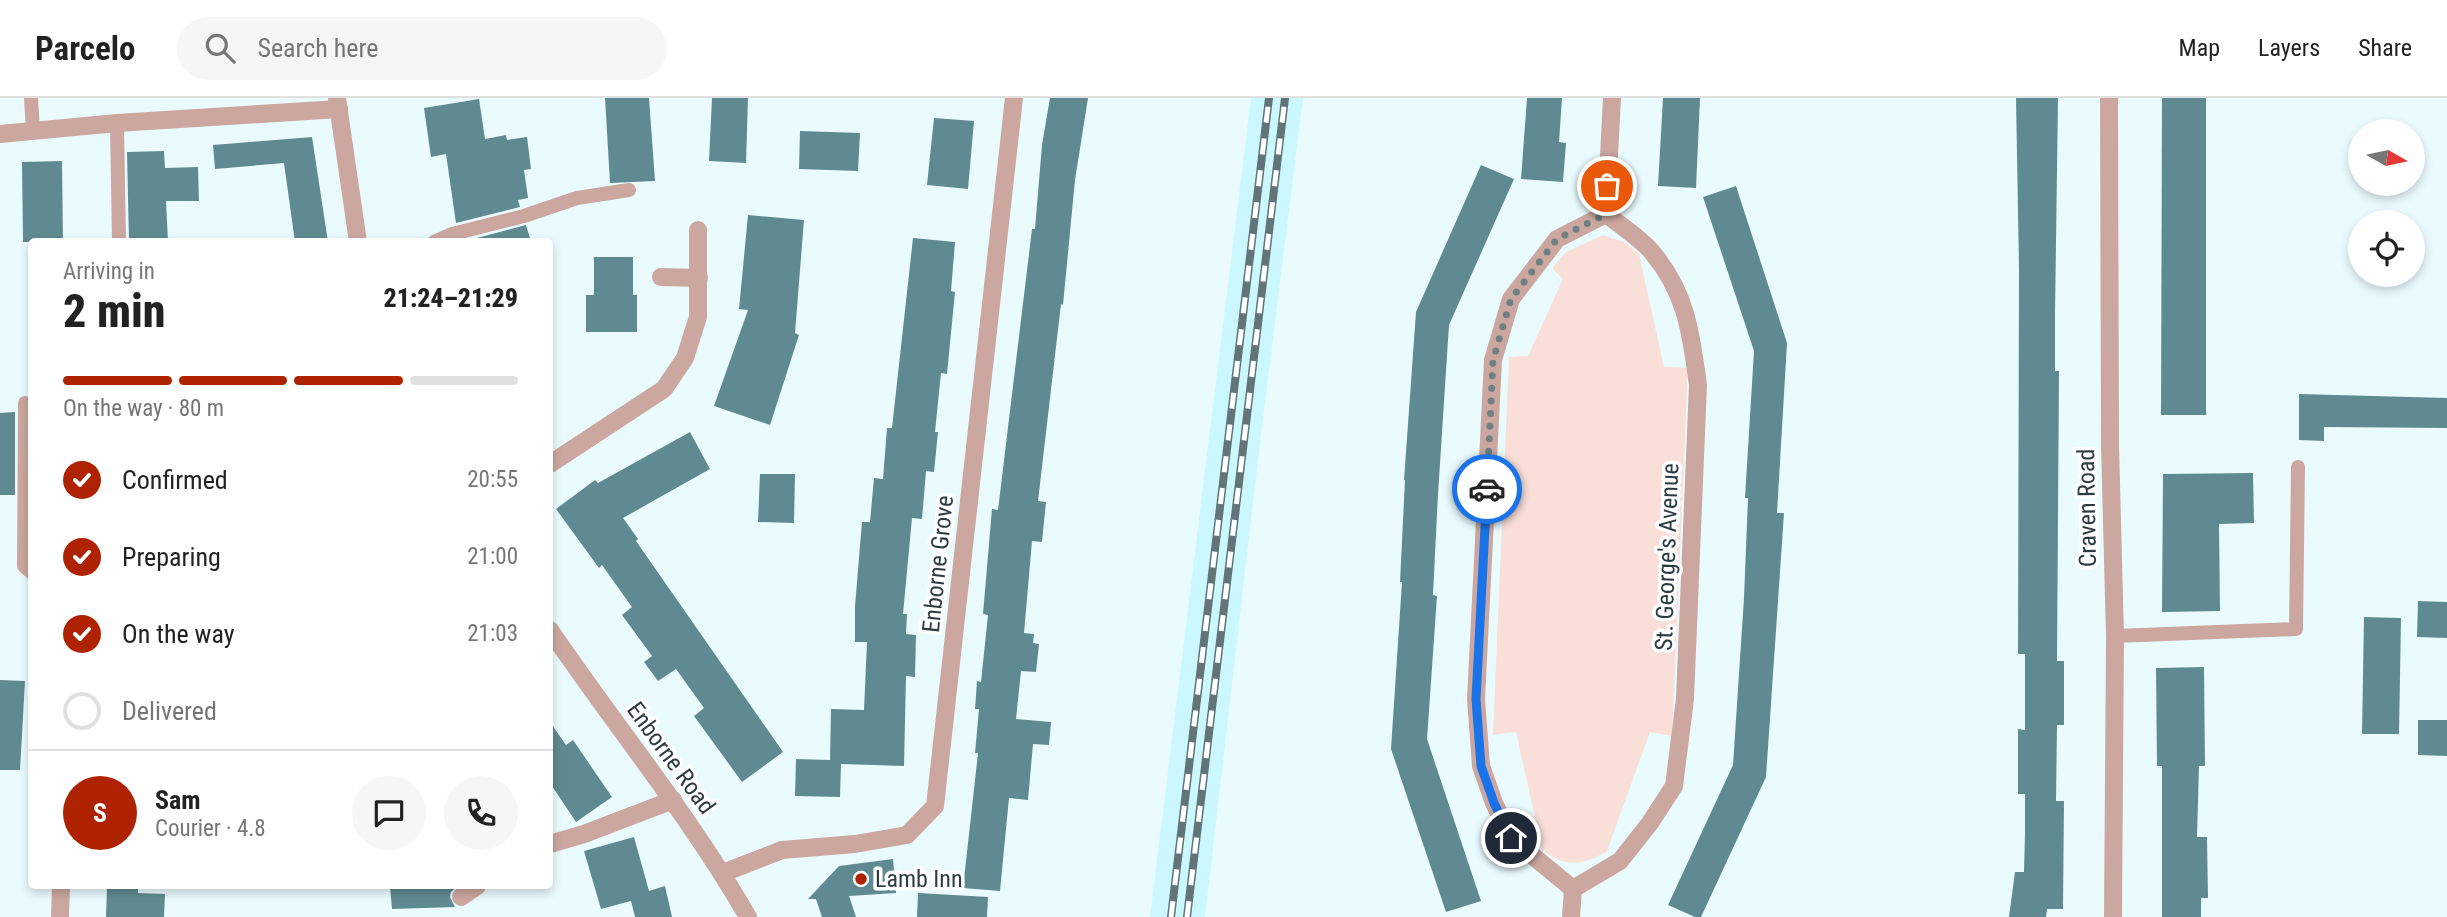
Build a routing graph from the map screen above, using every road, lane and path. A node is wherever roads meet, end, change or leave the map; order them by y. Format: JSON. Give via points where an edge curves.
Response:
{"nodes":[{"id":1,"x":31,"y":98,"type":"edge"},
{"id":2,"x":1014,"y":98,"type":"edge"},
{"id":3,"x":1612,"y":98,"type":"edge"},
{"id":4,"x":2109,"y":98,"type":"edge"},
{"id":5,"x":338,"y":103,"type":"edge"},
{"id":6,"x":117,"y":123,"type":"junction"},
{"id":7,"x":33,"y":131,"type":"junction"},
{"id":8,"x":0,"y":134,"type":"edge"},
{"id":9,"x":629,"y":190,"type":"dead end"},
{"id":10,"x":1606,"y":214,"type":"junction"},
{"id":11,"x":698,"y":230,"type":"dead end"},
{"id":12,"x":119,"y":238,"type":"edge"},
{"id":13,"x":357,"y":238,"type":"edge"},
{"id":14,"x":443,"y":238,"type":"edge"},
{"id":15,"x":661,"y":277,"type":"dead end"},
{"id":16,"x":699,"y":278,"type":"junction"},
{"id":17,"x":24,"y":403,"type":"dead end"},
{"id":18,"x":553,"y":462,"type":"edge"},
{"id":19,"x":2298,"y":467,"type":"dead end"},
{"id":20,"x":28,"y":570,"type":"edge"},
{"id":21,"x":553,"y":634,"type":"edge"},
{"id":22,"x":2115,"y":636,"type":"junction"},
{"id":23,"x":673,"y":800,"type":"junction"},
{"id":24,"x":553,"y":843,"type":"edge"},
{"id":25,"x":723,"y":873,"type":"junction"},
{"id":26,"x":61,"y":889,"type":"edge"},
{"id":27,"x":473,"y":889,"type":"edge"},
{"id":28,"x":1573,"y":889,"type":"junction"},
{"id":29,"x":461,"y":897,"type":"dead end"},
{"id":30,"x":60,"y":917,"type":"edge"},
{"id":31,"x":748,"y":917,"type":"edge"},
{"id":32,"x":1571,"y":917,"type":"edge"},
{"id":33,"x":2113,"y":917,"type":"edge"}],
"edges":[{"from":1,"to":7,"type":"lane"},
{"from":2,"to":25,"type":"street","name":"Enborne Grove","via":[[935,806],[907,835],[782,850]]},
{"from":3,"to":10,"type":"street"},
{"from":4,"to":22,"type":"street","name":"Craven Road"},
{"from":5,"to":6,"type":"street"},
{"from":5,"to":13,"type":"street"},
{"from":6,"to":7,"type":"street"},
{"from":6,"to":12,"type":"lane"},
{"from":7,"to":8,"type":"street"},
{"from":9,"to":14,"type":"lane","via":[[577,198]]},
{"from":10,"to":28,"type":"street","name":"St. George's Avenue","via":[[1652,251],[1682,300],[1692,341],[1698,385],[1686,686],[1674,786],[1620,861]]},
{"from":10,"to":28,"type":"street","via":[[1557,239],[1511,299],[1493,360],[1476,699],[1481,766],[1511,838]]},
{"from":11,"to":16,"type":"street"},
{"from":15,"to":16,"type":"street"},
{"from":16,"to":18,"type":"street","via":[[698,317],[685,358],[664,389]]},
{"from":17,"to":20,"type":"lane","via":[[24,566]]},
{"from":19,"to":22,"type":"lane","via":[[2296,629]]},
{"from":21,"to":23,"type":"street","name":"Enborne Road"},
{"from":22,"to":33,"type":"street","name":"Craven Road"},
{"from":23,"to":24,"type":"street"},
{"from":23,"to":25,"type":"street","name":"Enborne Road"},
{"from":25,"to":31,"type":"street","name":"Enborne Road"},
{"from":26,"to":30,"type":"street"},
{"from":27,"to":29,"type":"street"},
{"from":28,"to":32,"type":"street"}]}
